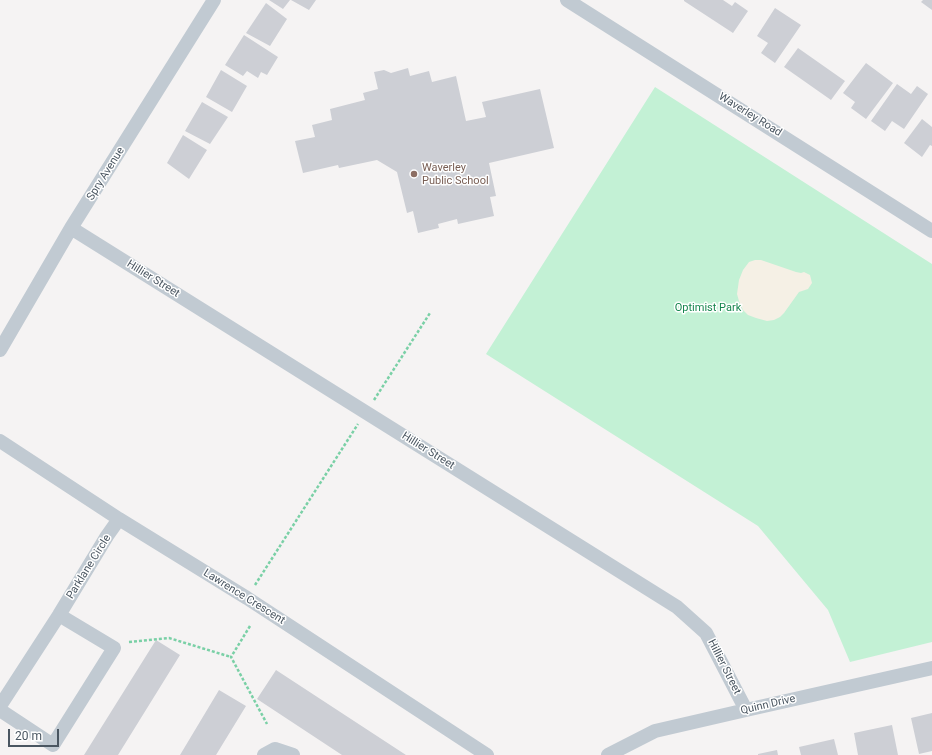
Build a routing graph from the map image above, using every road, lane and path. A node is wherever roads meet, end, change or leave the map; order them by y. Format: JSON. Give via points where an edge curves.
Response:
{"nodes":[{"id":1,"x":214,"y":0,"type":"edge"},
{"id":2,"x":567,"y":0,"type":"edge"},
{"id":3,"x":71,"y":228,"type":"junction"},
{"id":4,"x":932,"y":230,"type":"edge"},
{"id":5,"x":430,"y":313,"type":"dead end"},
{"id":6,"x":0,"y":350,"type":"edge"},
{"id":7,"x":366,"y":412,"type":"junction"},
{"id":8,"x":0,"y":441,"type":"edge"},
{"id":9,"x":119,"y":520,"type":"junction"},
{"id":10,"x":247,"y":598,"type":"junction"},
{"id":11,"x":59,"y":615,"type":"junction"},
{"id":12,"x":250,"y":626,"type":"dead end"},
{"id":13,"x":129,"y":642,"type":"dead end"},
{"id":14,"x":231,"y":657,"type":"junction"},
{"id":15,"x":932,"y":668,"type":"edge"},
{"id":16,"x":0,"y":706,"type":"edge"},
{"id":17,"x":0,"y":710,"type":"edge"},
{"id":18,"x":746,"y":710,"type":"junction"},
{"id":19,"x":267,"y":724,"type":"dead end"},
{"id":20,"x":264,"y":755,"type":"edge"},
{"id":21,"x":293,"y":755,"type":"edge"},
{"id":22,"x":487,"y":755,"type":"edge"},
{"id":23,"x":608,"y":755,"type":"edge"}],
"edges":[{"from":1,"to":3,"type":"street","name":"Spry Avenue"},
{"from":2,"to":4,"type":"street","name":"Waverley Road"},
{"from":3,"to":6,"type":"street","name":"Spry Avenue"},
{"from":3,"to":7,"type":"street","name":"Hillier Street"},
{"from":5,"to":7,"type":"path"},
{"from":7,"to":10,"type":"path"},
{"from":7,"to":18,"type":"street","name":"Hillier Street","via":[[676,607],[706,633]]},
{"from":8,"to":9,"type":"street","name":"Lawrence Crescent"},
{"from":9,"to":10,"type":"street","name":"Lawrence Crescent"},
{"from":9,"to":11,"type":"street","name":"Parklane Circle"},
{"from":10,"to":22,"type":"street","name":"Lawrence Crescent"},
{"from":11,"to":16,"type":"street","name":"Parklane Circle"},
{"from":11,"to":17,"type":"street","via":[[114,648],[53,745]]},
{"from":12,"to":14,"type":"path"},
{"from":13,"to":14,"type":"path","via":[[169,638]]},
{"from":14,"to":19,"type":"path"},
{"from":15,"to":18,"type":"street","name":"Quinn Drive"},
{"from":18,"to":23,"type":"street","name":"Quinn Drive","via":[[655,731]]},
{"from":20,"to":21,"type":"street","via":[[275,748]]}]}
